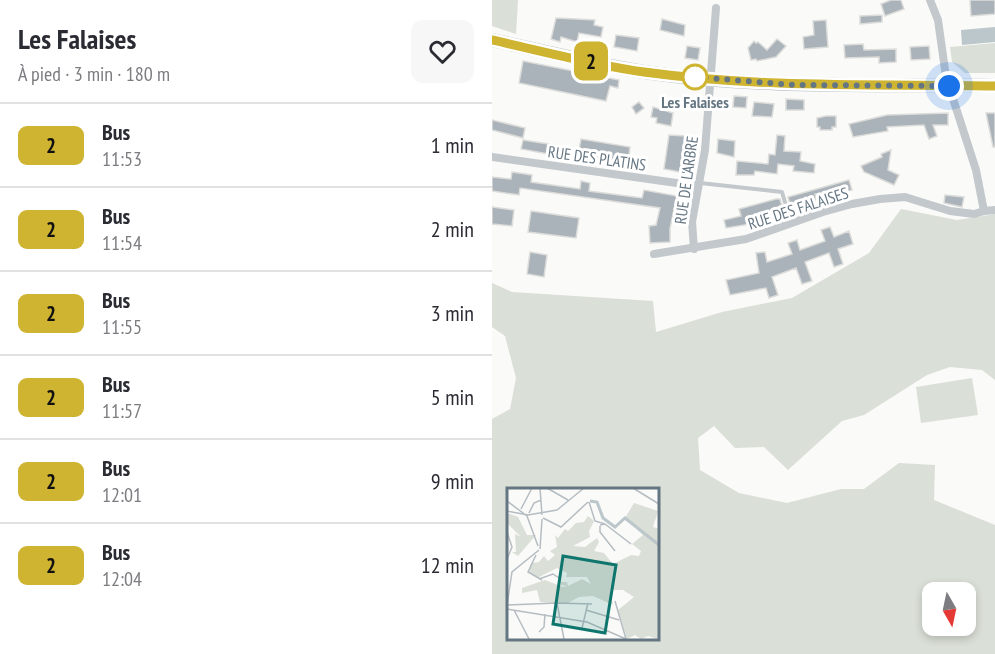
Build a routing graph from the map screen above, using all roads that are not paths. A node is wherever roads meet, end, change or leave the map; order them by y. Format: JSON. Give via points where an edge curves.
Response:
{"nodes":[{"id":1,"x":930,"y":0,"type":"edge"},
{"id":2,"x":716,"y":8,"type":"dead end"},
{"id":3,"x":492,"y":40,"type":"edge"},
{"id":4,"x":711,"y":79,"type":"junction"},
{"id":5,"x":949,"y":86,"type":"junction"},
{"id":6,"x":995,"y":86,"type":"edge"},
{"id":7,"x":492,"y":157,"type":"edge"},
{"id":8,"x":699,"y":184,"type":"junction"},
{"id":9,"x":995,"y":210,"type":"edge"},
{"id":10,"x":984,"y":211,"type":"junction"},
{"id":11,"x":791,"y":224,"type":"junction"},
{"id":12,"x":694,"y":249,"type":"junction"},
{"id":13,"x":654,"y":254,"type":"dead end"}],
"edges":[{"from":1,"to":5,"type":"street","via":[[938,20]]},
{"from":2,"to":4,"type":"street","name":"RUE DE L'ARBRE"},
{"from":3,"to":4,"type":"street","via":[[642,72]]},
{"from":4,"to":5,"type":"street","via":[[795,85]]},
{"from":4,"to":8,"type":"street","name":"RUE DE L'ARBRE"},
{"from":5,"to":6,"type":"street"},
{"from":5,"to":10,"type":"street","via":[[976,170]]},
{"from":7,"to":8,"type":"street","name":"RUE DES PLATINS"},
{"from":8,"to":11,"type":"lane","via":[[782,192]]},
{"from":8,"to":12,"type":"street","name":"RUE DE L'ARBRE","via":[[692,222]]},
{"from":9,"to":10,"type":"street","name":"RUE DES FALAISES"},
{"from":10,"to":11,"type":"street","name":"RUE DES FALAISES","via":[[950,211],[905,197],[852,204]]},
{"from":11,"to":12,"type":"street","name":"RUE DES FALAISES","via":[[746,239]]},
{"from":12,"to":13,"type":"street","name":"RUE DES FALAISES"}]}
